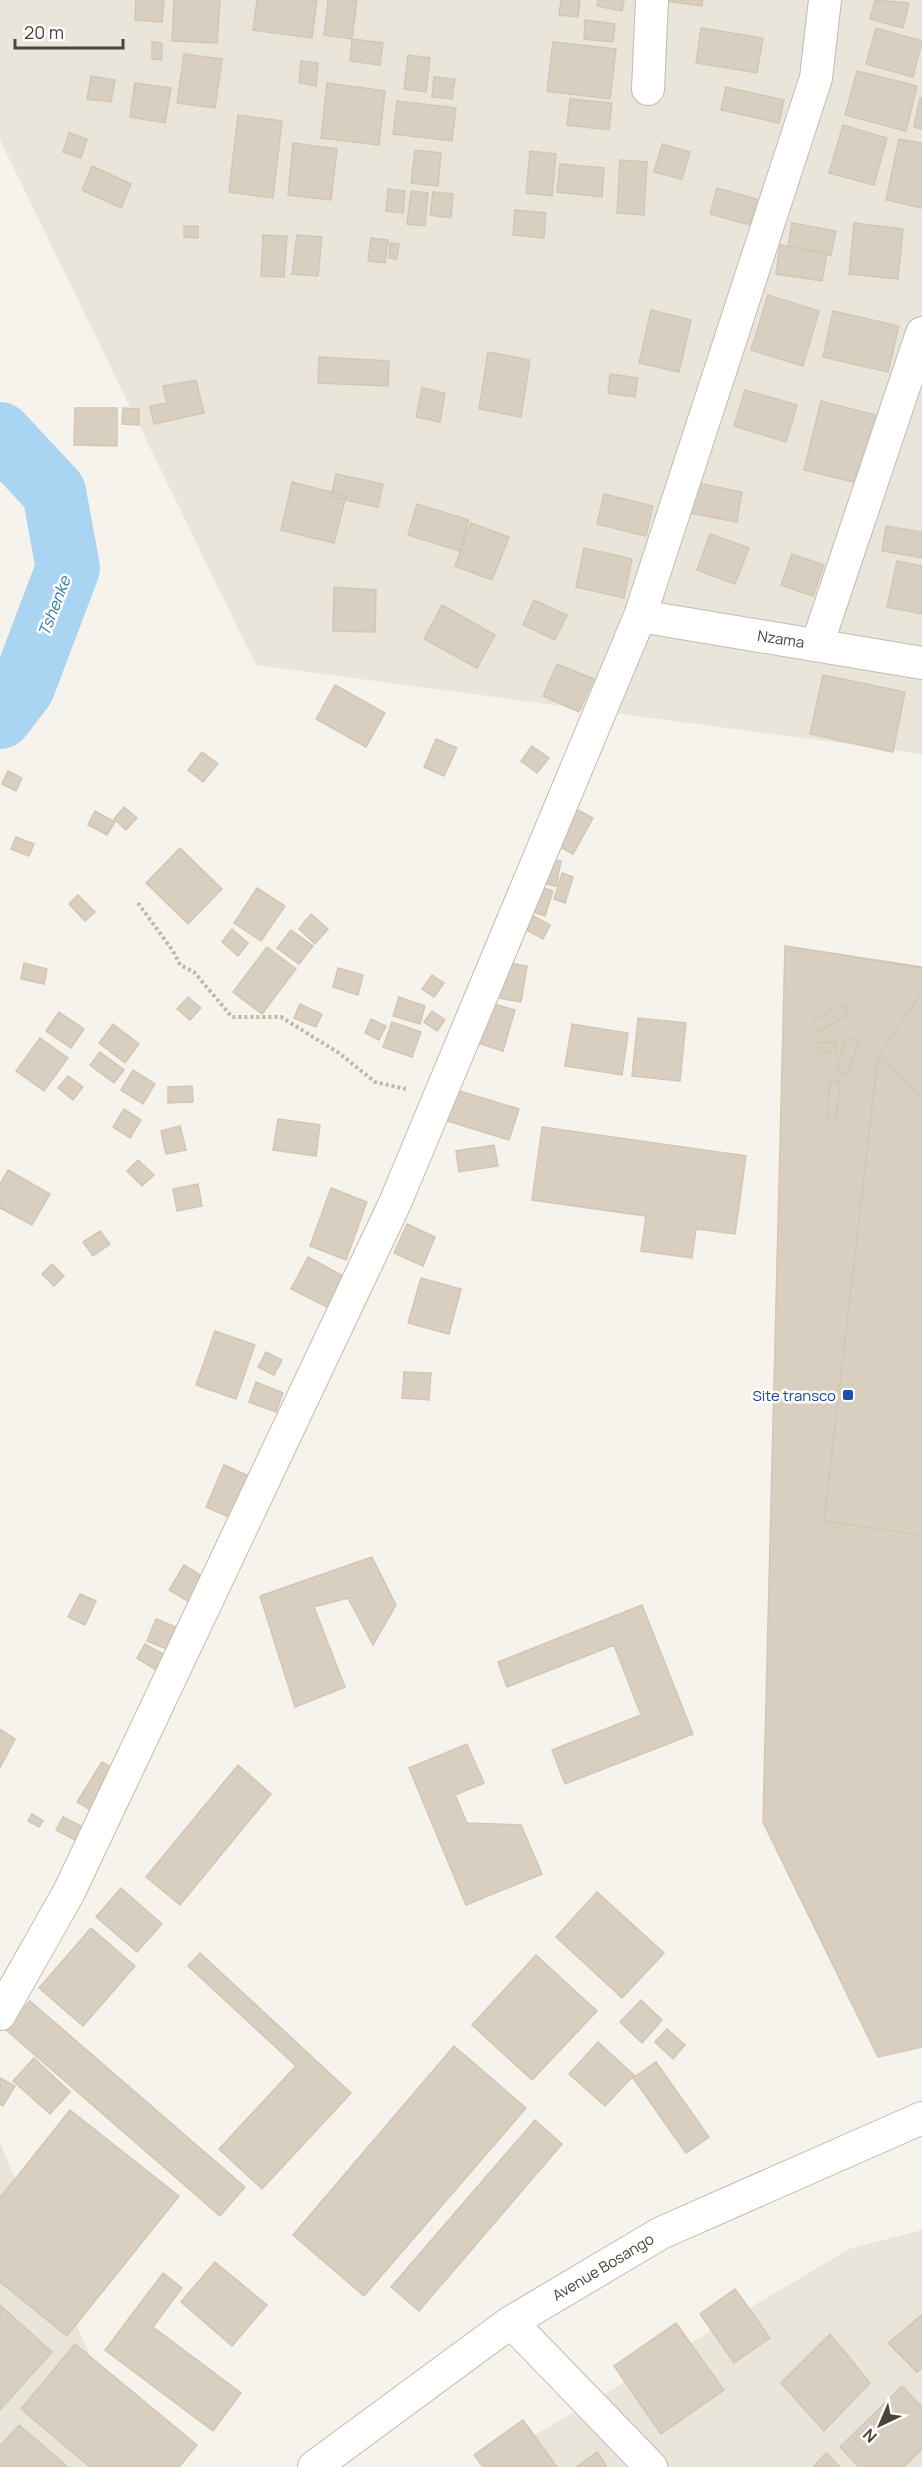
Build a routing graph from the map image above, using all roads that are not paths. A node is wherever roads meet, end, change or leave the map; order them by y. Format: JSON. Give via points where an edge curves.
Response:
{"nodes":[{"id":1,"x":652,"y":0,"type":"edge"},
{"id":2,"x":825,"y":0,"type":"edge"},
{"id":3,"x":648,"y":89,"type":"dead end"},
{"id":4,"x":922,"y":333,"type":"edge"},
{"id":5,"x":640,"y":616,"type":"junction"},
{"id":6,"x":817,"y":645,"type":"junction"},
{"id":7,"x":922,"y":663,"type":"edge"},
{"id":8,"x":0,"y":2014,"type":"edge"},
{"id":9,"x":922,"y":2118,"type":"edge"},
{"id":10,"x":511,"y":2322,"type":"junction"},
{"id":11,"x":314,"y":2467,"type":"edge"},
{"id":12,"x":651,"y":2467,"type":"edge"}],
"edges":[{"from":1,"to":3,"type":"street"},
{"from":2,"to":5,"type":"street","via":[[816,78]]},
{"from":4,"to":6,"type":"street"},
{"from":5,"to":6,"type":"street","name":"Nzama"},
{"from":5,"to":8,"type":"street","via":[[395,1203],[69,1892]]},
{"from":6,"to":7,"type":"street","name":"Nzama"},
{"from":9,"to":10,"type":"street","name":"Avenue Bosango","via":[[661,2233]]},
{"from":10,"to":11,"type":"street","name":"Avenue Bosango"},
{"from":10,"to":12,"type":"street"}]}
